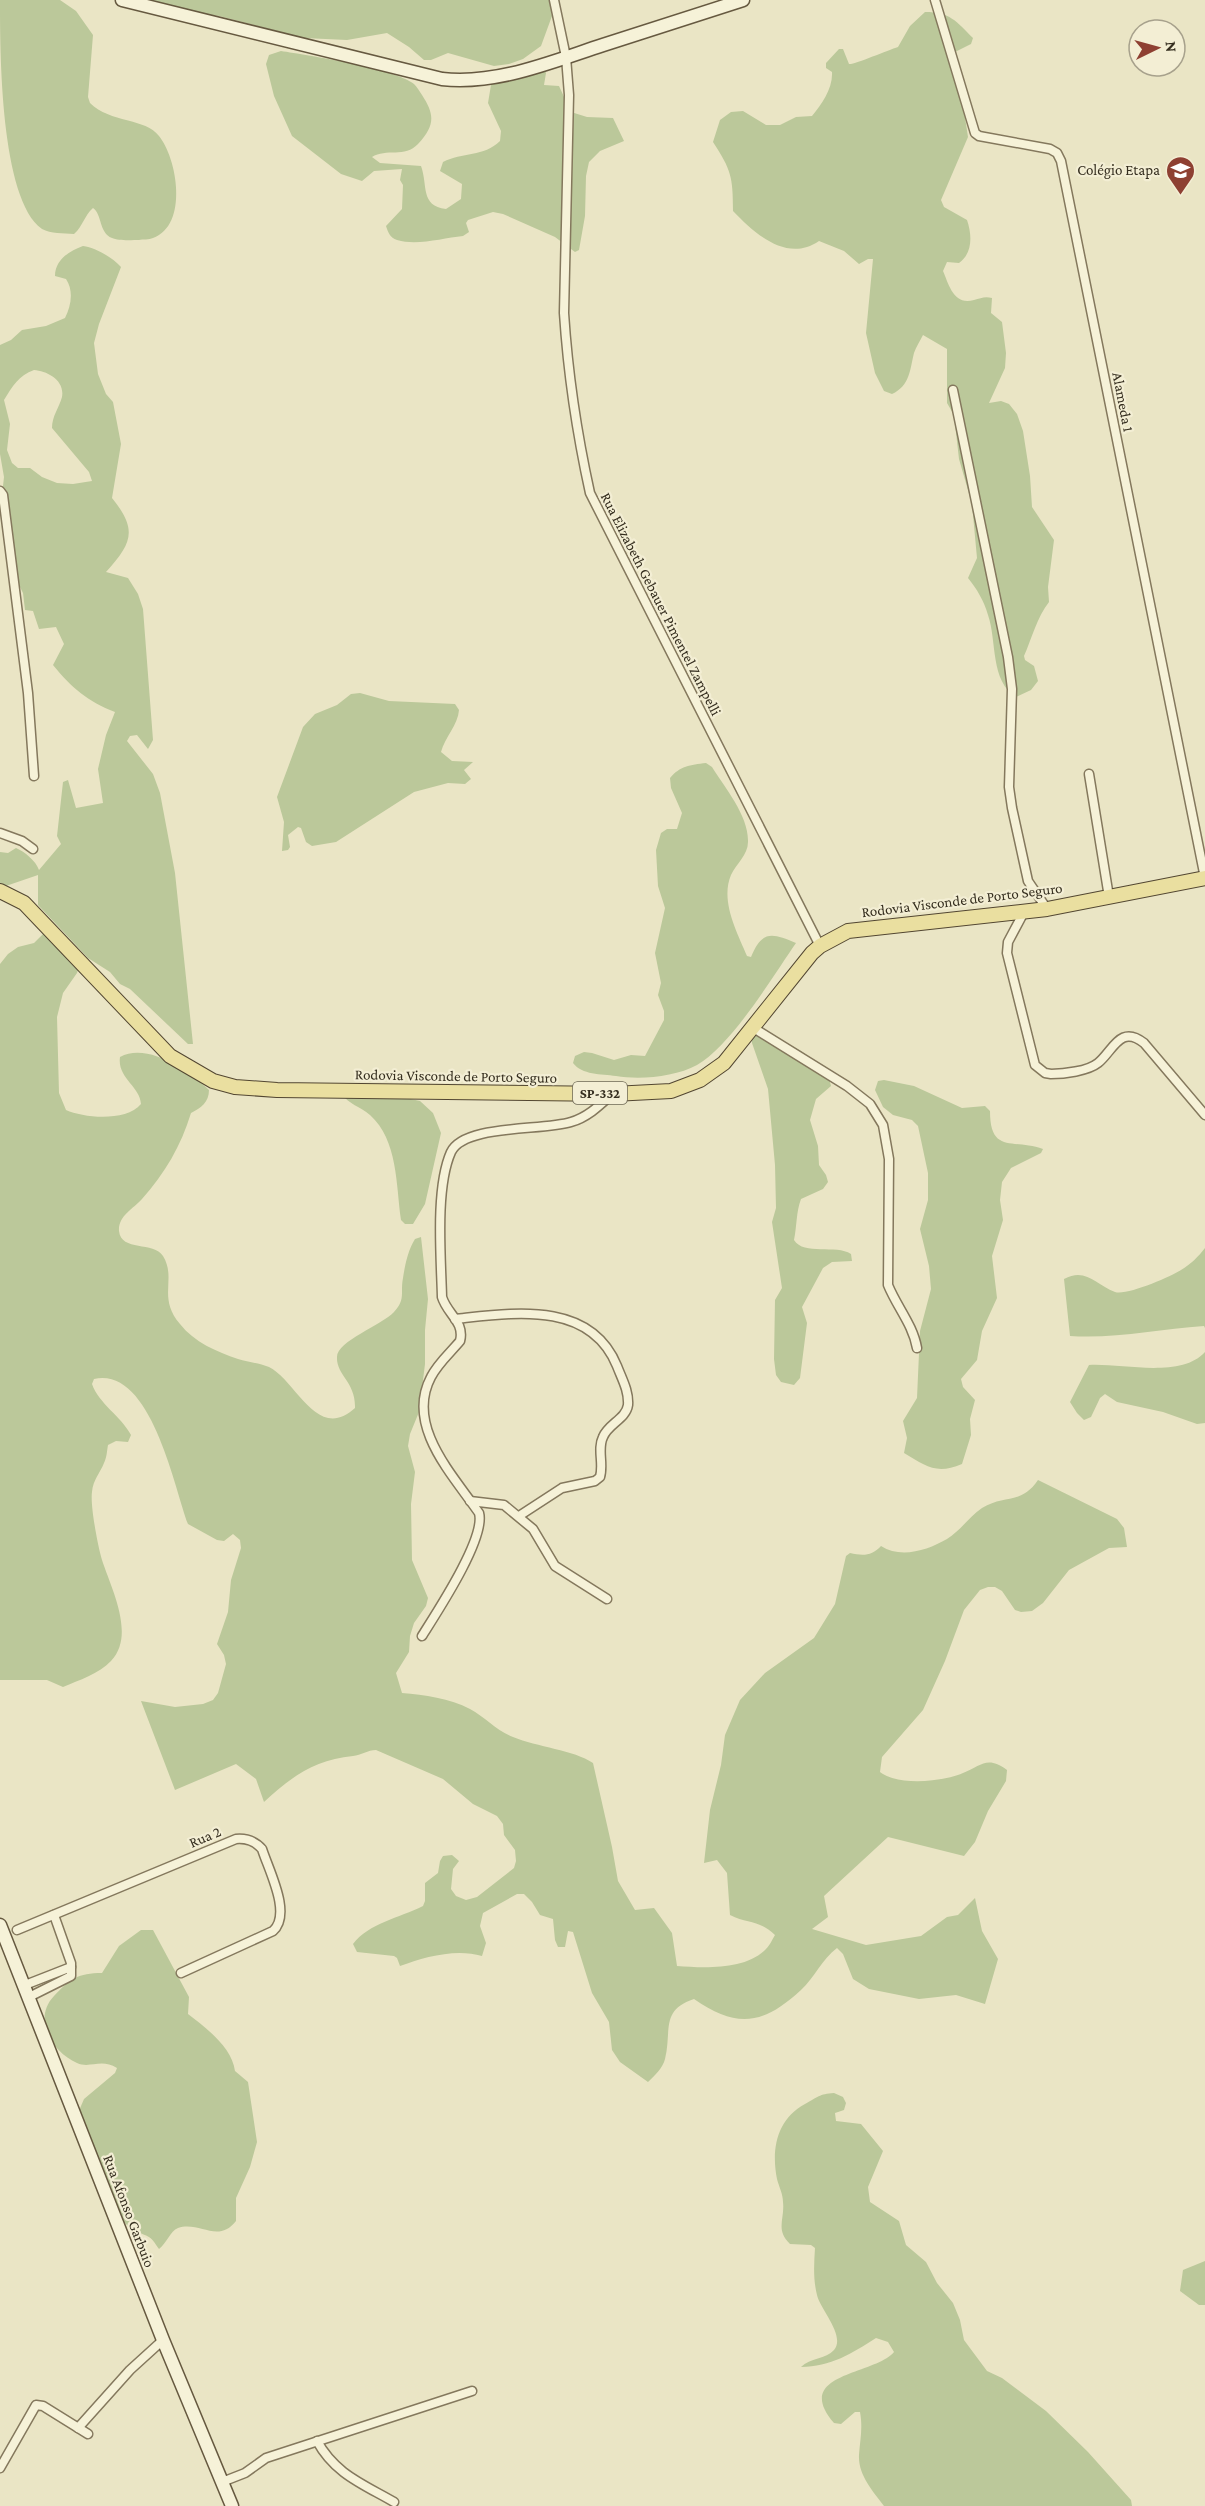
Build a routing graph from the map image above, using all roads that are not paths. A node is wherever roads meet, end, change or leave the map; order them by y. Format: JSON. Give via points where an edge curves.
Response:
{"nodes":[{"id":1,"x":122,"y":0,"type":"edge"},
{"id":2,"x":554,"y":0,"type":"edge"},
{"id":3,"x":743,"y":0,"type":"edge"},
{"id":4,"x":935,"y":0,"type":"edge"},
{"id":5,"x":566,"y":57,"type":"junction"},
{"id":6,"x":953,"y":390,"type":"dead end"},
{"id":7,"x":1,"y":491,"type":"edge"},
{"id":8,"x":1089,"y":774,"type":"dead end"},
{"id":9,"x":34,"y":776,"type":"dead end"},
{"id":10,"x":0,"y":833,"type":"edge"},
{"id":11,"x":33,"y":849,"type":"dead end"},
{"id":12,"x":1205,"y":878,"type":"edge"},
{"id":13,"x":0,"y":891,"type":"edge"},
{"id":14,"x":1109,"y":897,"type":"junction"},
{"id":15,"x":1047,"y":909,"type":"junction"},
{"id":16,"x":1024,"y":912,"type":"junction"},
{"id":17,"x":820,"y":946,"type":"junction"},
{"id":18,"x":752,"y":1027,"type":"junction"},
{"id":19,"x":613,"y":1094,"type":"junction"},
{"id":20,"x":1205,"y":1115,"type":"edge"},
{"id":21,"x":456,"y":1319,"type":"junction"},
{"id":22,"x":917,"y":1348,"type":"dead end"},
{"id":23,"x":470,"y":1501,"type":"junction"},
{"id":24,"x":519,"y":1516,"type":"junction"},
{"id":25,"x":607,"y":1599,"type":"dead end"},
{"id":26,"x":422,"y":1636,"type":"dead end"},
{"id":27,"x":54,"y":1915,"type":"junction"},
{"id":28,"x":0,"y":1925,"type":"edge"},
{"id":29,"x":17,"y":1930,"type":"dead end"},
{"id":30,"x":71,"y":1967,"type":"junction"},
{"id":31,"x":181,"y":1973,"type":"dead end"},
{"id":32,"x":27,"y":1991,"type":"junction"},
{"id":33,"x":163,"y":2340,"type":"junction"},
{"id":34,"x":472,"y":2391,"type":"dead end"},
{"id":35,"x":78,"y":2428,"type":"junction"},
{"id":36,"x":88,"y":2434,"type":"dead end"},
{"id":37,"x":317,"y":2441,"type":"junction"},
{"id":38,"x":0,"y":2468,"type":"edge"},
{"id":39,"x":222,"y":2482,"type":"junction"},
{"id":40,"x":394,"y":2502,"type":"dead end"},
{"id":41,"x":232,"y":2506,"type":"edge"}],
"edges":[{"from":1,"to":5,"type":"main road","via":[[442,79],[478,80]]},
{"from":2,"to":5,"type":"street","name":"Rua Elizabeth Gebauer Pimentel Zampelli"},
{"from":3,"to":5,"type":"main road"},
{"from":4,"to":12,"type":"street","name":"Alameda 1","via":[[975,133],[1050,149],[1061,161]]},
{"from":5,"to":17,"type":"street","name":"Rua Elizabeth Gebauer Pimentel Zampelli","via":[[570,132],[564,313],[576,431],[590,493]]},
{"from":6,"to":15,"type":"street","via":[[1008,657],[1012,689],[1012,808],[1028,881]]},
{"from":7,"to":9,"type":"street","via":[[28,693]]},
{"from":8,"to":14,"type":"street"},
{"from":10,"to":11,"type":"street"},
{"from":12,"to":14,"type":"main road","name":"Rodovia Visconde de Porto Seguro","number":"SP-332"},
{"from":13,"to":19,"type":"main road","name":"Rodovia Visconde de Porto Seguro","number":"SP-332","via":[[24,903],[170,1056],[213,1081],[267,1090]]},
{"from":14,"to":15,"type":"main road","name":"Rodovia Visconde de Porto Seguro","number":"SP-332"},
{"from":15,"to":16,"type":"main road","name":"Rodovia Visconde de Porto Seguro","number":"SP-332"},
{"from":16,"to":17,"type":"main road","name":"Rodovia Visconde de Porto Seguro","number":"SP-332","via":[[859,929]]},
{"from":16,"to":20,"type":"street","via":[[1006,953],[1035,1065],[1051,1074],[1090,1067],[1122,1038],[1132,1036],[1144,1043]]},
{"from":17,"to":18,"type":"main road","name":"Rodovia Visconde de Porto Seguro","number":"SP-332"},
{"from":18,"to":19,"type":"main road","name":"Rodovia Visconde de Porto Seguro","number":"SP-332","via":[[724,1062],[700,1080],[671,1091]]},
{"from":18,"to":22,"type":"street","via":[[847,1086],[870,1104],[883,1125],[889,1159],[888,1285],[913,1331]]},
{"from":19,"to":21,"type":"street","via":[[589,1114],[571,1122],[474,1135],[451,1152],[440,1229],[442,1297]]},
{"from":21,"to":23,"type":"street","via":[[462,1331],[460,1341],[430,1379],[424,1413],[428,1434],[447,1470]]},
{"from":21,"to":24,"type":"street","via":[[529,1313],[575,1323],[605,1342],[627,1391],[627,1408],[602,1438],[600,1477],[562,1488]]},
{"from":23,"to":24,"type":"street","via":[[504,1505]]},
{"from":23,"to":26,"type":"street","via":[[481,1520],[479,1531],[454,1584]]},
{"from":24,"to":25,"type":"street","via":[[533,1529],[555,1566]]},
{"from":27,"to":29,"type":"street","name":"Rua 2"},
{"from":27,"to":30,"type":"street"},
{"from":27,"to":31,"type":"street","name":"Rua 2","via":[[236,1839],[258,1844],[281,1908],[279,1924],[273,1931]]},
{"from":28,"to":32,"type":"main road","name":"Rua Afonso Garbuio"},
{"from":30,"to":32,"type":"street"},
{"from":30,"to":32,"type":"street","via":[[69,1979]]},
{"from":32,"to":33,"type":"main road","name":"Rua Afonso Garbuio"},
{"from":33,"to":35,"type":"street"},
{"from":33,"to":39,"type":"main road","name":"Rua Afonso Garbuio"},
{"from":34,"to":37,"type":"street"},
{"from":35,"to":36,"type":"street"},
{"from":35,"to":38,"type":"street","via":[[36,2405]]},
{"from":37,"to":39,"type":"street","via":[[266,2458],[245,2473]]},
{"from":37,"to":40,"type":"street","via":[[340,2471]]},
{"from":39,"to":41,"type":"main road","name":"Rua Afonso Garbuio"}]}
